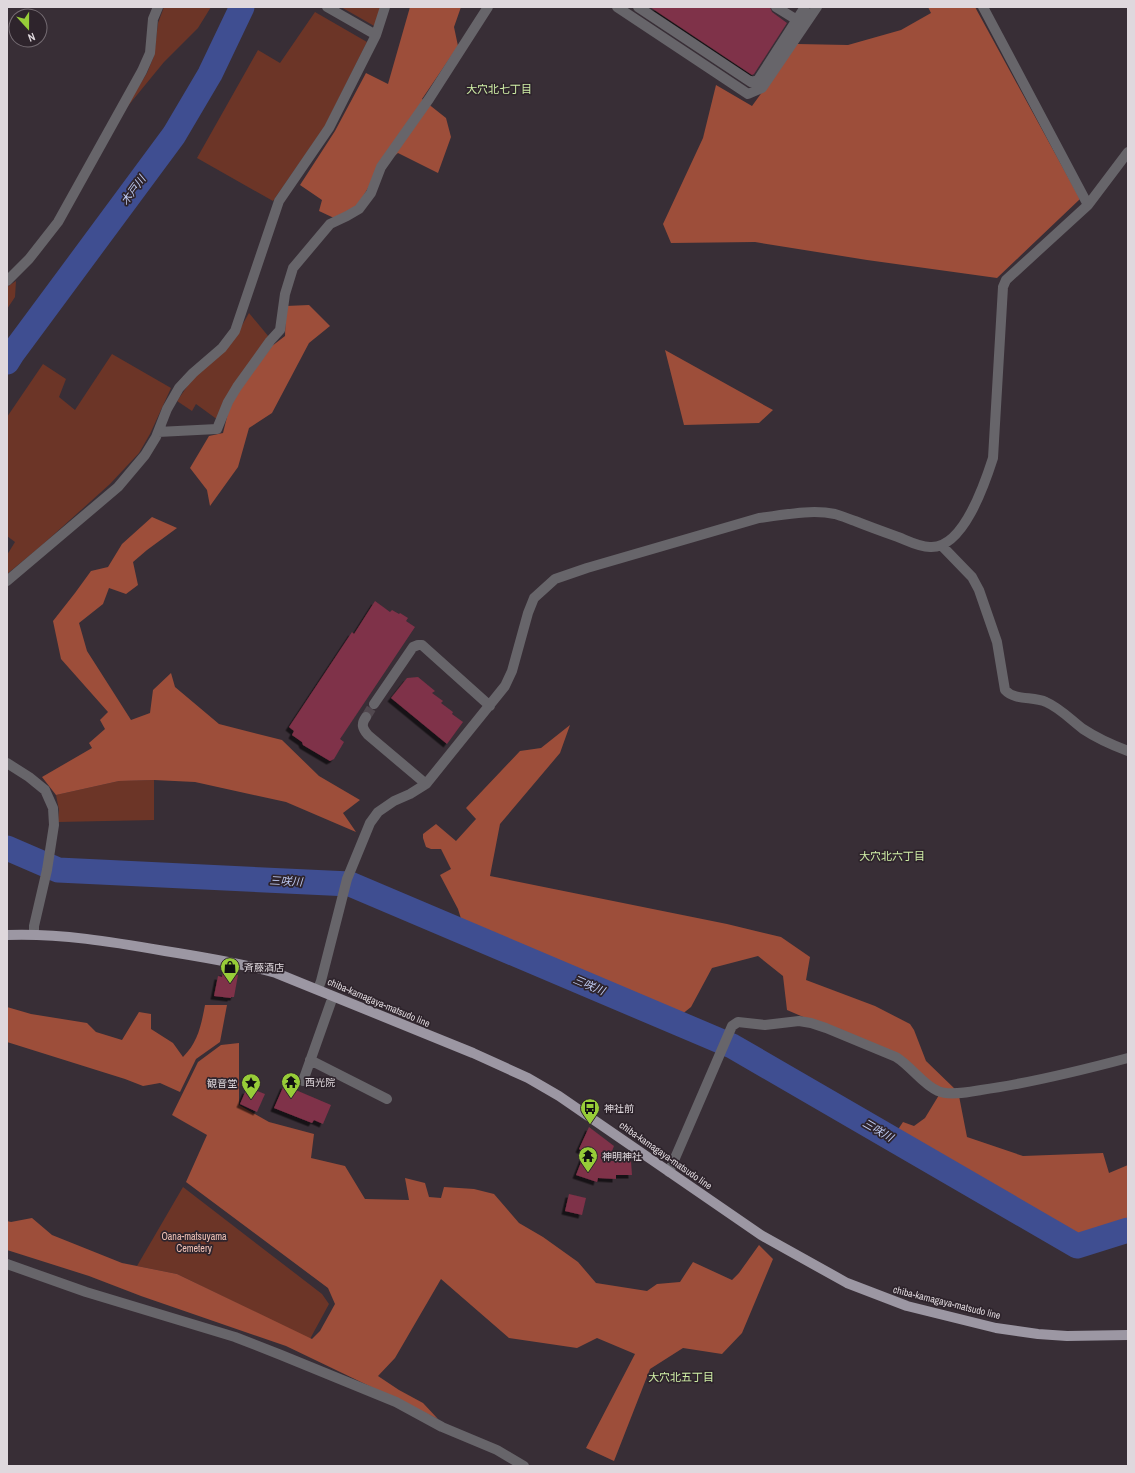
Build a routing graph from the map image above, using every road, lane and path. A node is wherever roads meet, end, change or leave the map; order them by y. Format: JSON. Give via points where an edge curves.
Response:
{"nodes":[{"id":1,"x":158,"y":7,"type":"edge"},
{"id":2,"x":327,"y":7,"type":"edge"},
{"id":3,"x":385,"y":7,"type":"edge"},
{"id":4,"x":488,"y":7,"type":"edge"},
{"id":5,"x":617,"y":7,"type":"edge"},
{"id":6,"x":638,"y":7,"type":"edge"},
{"id":7,"x":776,"y":7,"type":"edge"},
{"id":8,"x":805,"y":7,"type":"edge"},
{"id":9,"x":817,"y":7,"type":"edge"},
{"id":10,"x":982,"y":7,"type":"edge"},
{"id":11,"x":797,"y":20,"type":"junction"},
{"id":12,"x":376,"y":35,"type":"junction"},
{"id":13,"x":1128,"y":152,"type":"edge"},
{"id":14,"x":1088,"y":205,"type":"junction"},
{"id":15,"x":7,"y":281,"type":"edge"},
{"id":16,"x":158,"y":432,"type":"junction"},
{"id":17,"x":942,"y":546,"type":"junction"},
{"id":18,"x":7,"y":581,"type":"edge"},
{"id":19,"x":374,"y":704,"type":"tunnel mouth"},
{"id":20,"x":490,"y":706,"type":"junction"},
{"id":21,"x":366,"y":717,"type":"tunnel mouth"},
{"id":22,"x":1128,"y":751,"type":"edge"},
{"id":23,"x":7,"y":763,"type":"edge"},
{"id":24,"x":426,"y":784,"type":"junction"},
{"id":25,"x":34,"y":934,"type":"junction"},
{"id":26,"x":7,"y":935,"type":"edge"},
{"id":27,"x":318,"y":989,"type":"junction"},
{"id":28,"x":331,"y":1002,"type":"dead end"},
{"id":29,"x":1128,"y":1058,"type":"edge"},
{"id":30,"x":310,"y":1060,"type":"junction"},
{"id":31,"x":303,"y":1081,"type":"dead end"},
{"id":32,"x":387,"y":1099,"type":"dead end"},
{"id":33,"x":669,"y":1172,"type":"junction"},
{"id":34,"x":7,"y":1264,"type":"edge"},
{"id":35,"x":1128,"y":1335,"type":"edge"},
{"id":36,"x":524,"y":1466,"type":"edge"}],
"edges":[{"from":1,"to":15,"type":"street","via":[[153,19],[150,53],[142,71],[58,222],[29,259]]},
{"from":2,"to":12,"type":"street"},
{"from":3,"to":12,"type":"street"},
{"from":4,"to":16,"type":"street","via":[[429,99],[381,167],[371,193],[359,209],[330,224],[293,268],[285,294],[280,330],[237,387],[217,429]]},
{"from":5,"to":9,"type":"street","via":[[748,94],[762,88]]},
{"from":6,"to":11,"type":"street","via":[[751,82],[758,80]]},
{"from":7,"to":11,"type":"street"},
{"from":8,"to":11,"type":"street"},
{"from":10,"to":14,"type":"street"},
{"from":12,"to":16,"type":"street","via":[[329,128],[279,201],[235,331],[222,348],[179,388]]},
{"from":13,"to":14,"type":"street"},
{"from":14,"to":17,"type":"street","via":[[1006,280],[1003,287],[993,458],[985,482],[967,518],[952,538]]},
{"from":16,"to":18,"type":"street","via":[[145,455],[118,487]]},
{"from":17,"to":20,"type":"street","via":[[915,544],[835,514],[812,512],[759,518],[555,579],[534,598],[512,671],[505,686]]},
{"from":17,"to":22,"type":"street","via":[[972,578],[979,590],[997,642],[1005,690],[1009,695],[1050,703],[1101,740]]},
{"from":19,"to":20,"type":"street","via":[[413,647],[422,645]]},
{"from":20,"to":24,"type":"street"},
{"from":21,"to":24,"type":"street","via":[[362,727],[368,735]]},
{"from":23,"to":25,"type":"street","via":[[45,790],[53,808],[54,825],[49,860]]},
{"from":24,"to":27,"type":"street","via":[[378,812],[370,823],[347,879]]},
{"from":25,"to":26,"type":"main road","name":"chiba-kamagaya-matsudo line"},
{"from":25,"to":27,"type":"main road","name":"chiba-kamagaya-matsudo line","via":[[118,943],[246,965]]},
{"from":27,"to":33,"type":"main road","name":"chiba-kamagaya-matsudo line","via":[[528,1078],[559,1096]]},
{"from":28,"to":30,"type":"street"},
{"from":29,"to":33,"type":"street","via":[[1070,1074],[1002,1087],[961,1093],[940,1092],[927,1084],[896,1056],[826,1028],[799,1021],[765,1025],[738,1022],[732,1026],[726,1039]]},
{"from":30,"to":31,"type":"street"},
{"from":30,"to":32,"type":"street"},
{"from":33,"to":35,"type":"main road","name":"chiba-kamagaya-matsudo line","via":[[761,1235],[846,1284],[875,1295],[953,1318],[1017,1332],[1066,1336]]},
{"from":34,"to":36,"type":"street","via":[[281,1354],[396,1402],[442,1427],[497,1450]]}]}
